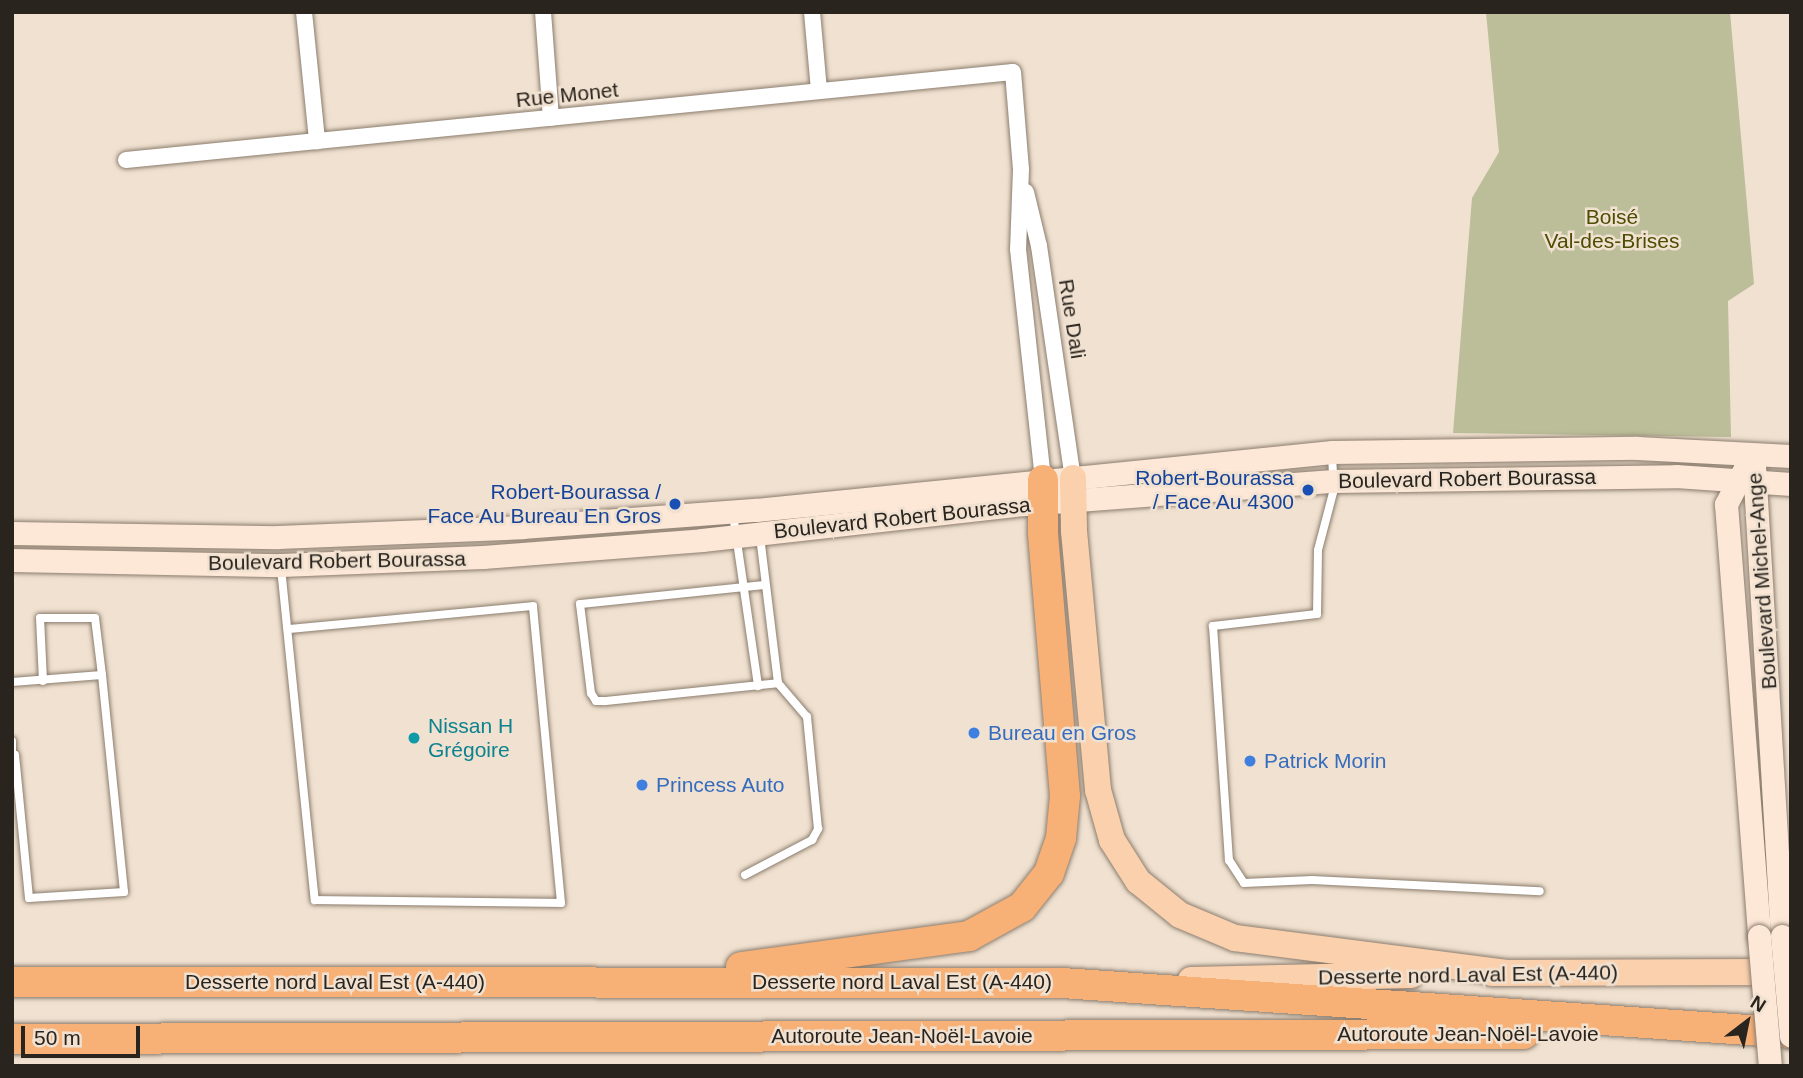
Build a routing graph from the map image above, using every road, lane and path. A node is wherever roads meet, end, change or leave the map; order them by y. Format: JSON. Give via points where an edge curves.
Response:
{"nodes":[{"id":1,"x":304,"y":12,"type":"edge"},
{"id":2,"x":543,"y":12,"type":"edge"},
{"id":3,"x":812,"y":12,"type":"edge"},
{"id":4,"x":1013,"y":72,"type":"joint"},
{"id":5,"x":820,"y":91,"type":"junction"},
{"id":6,"x":551,"y":118,"type":"junction"},
{"id":7,"x":317,"y":141,"type":"junction"},
{"id":8,"x":126,"y":160,"type":"dead end"},
{"id":9,"x":1021,"y":169,"type":"junction"},
{"id":10,"x":1332,"y":452,"type":"junction"},
{"id":11,"x":1753,"y":453,"type":"junction"},
{"id":12,"x":1791,"y":456,"type":"edge"},
{"id":13,"x":1747,"y":479,"type":"junction"},
{"id":14,"x":1333,"y":481,"type":"junction"},
{"id":15,"x":1791,"y":484,"type":"edge"},
{"id":16,"x":1073,"y":490,"type":"junction"},
{"id":17,"x":1043,"y":492,"type":"junction"},
{"id":18,"x":756,"y":510,"type":"junction"},
{"id":19,"x":732,"y":511,"type":"junction"},
{"id":20,"x":12,"y":533,"type":"edge"},
{"id":21,"x":759,"y":533,"type":"junction"},
{"id":22,"x":736,"y":536,"type":"junction"},
{"id":23,"x":12,"y":560,"type":"edge"},
{"id":24,"x":281,"y":565,"type":"junction"},
{"id":25,"x":765,"y":585,"type":"junction"},
{"id":26,"x":744,"y":588,"type":"junction"},
{"id":27,"x":288,"y":629,"type":"junction"},
{"id":28,"x":102,"y":675,"type":"junction"},
{"id":29,"x":43,"y":681,"type":"junction"},
{"id":30,"x":12,"y":682,"type":"edge"},
{"id":31,"x":778,"y":684,"type":"junction"},
{"id":32,"x":758,"y":686,"type":"junction"},
{"id":33,"x":12,"y":741,"type":"edge"},
{"id":34,"x":13,"y":756,"type":"edge"},
{"id":35,"x":745,"y":875,"type":"dead end"},
{"id":36,"x":1540,"y":891,"type":"dead end"},
{"id":37,"x":1771,"y":936,"type":"junction"},
{"id":38,"x":1791,"y":972,"type":"edge"},
{"id":39,"x":1507,"y":973,"type":"junction"},
{"id":40,"x":642,"y":981,"type":"junction"},
{"id":41,"x":12,"y":982,"type":"edge"},
{"id":42,"x":1062,"y":983,"type":"junction"},
{"id":43,"x":1791,"y":1035,"type":"edge"},
{"id":44,"x":12,"y":1039,"type":"edge"},
{"id":45,"x":1770,"y":1066,"type":"edge"}],
"edges":[{"from":1,"to":7,"type":"street"},
{"from":2,"to":6,"type":"street"},
{"from":3,"to":5,"type":"street"},
{"from":4,"to":5,"type":"street","name":"Rue Monet"},
{"from":4,"to":9,"type":"street","name":"Rue Dali"},
{"from":5,"to":6,"type":"street","name":"Rue Monet"},
{"from":6,"to":7,"type":"street","name":"Rue Monet"},
{"from":7,"to":8,"type":"street","name":"Rue Monet"},
{"from":9,"to":16,"type":"street","name":"Rue Dali","via":[[1039,246]]},
{"from":9,"to":17,"type":"street","name":"Rue Dali","via":[[1018,249]]},
{"from":10,"to":11,"type":"street","name":"Boulevard Robert Bourassa","via":[[1637,449]]},
{"from":10,"to":14,"type":"lane"},
{"from":10,"to":16,"type":"street","name":"Boulevard Robert Bourassa"},
{"from":11,"to":12,"type":"street","name":"Boulevard Robert Bourassa"},
{"from":11,"to":13,"type":"street","name":"Boulevard Michel-Ange"},
{"from":13,"to":14,"type":"street","name":"Boulevard Robert Bourassa"},
{"from":13,"to":15,"type":"street","name":"Boulevard Robert Bourassa"},
{"from":13,"to":37,"type":"street","name":"Boulevard Michel-Ange"},
{"from":13,"to":37,"type":"street","name":"Boulevard Michel-Ange","via":[[1726,503]]},
{"from":14,"to":16,"type":"street","name":"Boulevard Robert Bourassa"},
{"from":14,"to":36,"type":"lane","via":[[1318,550],[1317,614],[1213,626],[1229,860],[1244,883],[1312,880]]},
{"from":16,"to":17,"type":"street","name":"Boulevard Robert Bourassa"},
{"from":16,"to":39,"type":"main road","via":[[1098,790],[1112,840],[1138,881],[1180,915],[1235,938]]},
{"from":17,"to":18,"type":"street","name":"Boulevard Robert Bourassa"},
{"from":17,"to":21,"type":"street","name":"Boulevard Robert Bourassa"},
{"from":17,"to":40,"type":"highway","via":[[1065,796],[1056,856],[1034,894],[997,924],[952,940]]},
{"from":18,"to":19,"type":"street","name":"Boulevard Robert Bourassa"},
{"from":18,"to":21,"type":"lane"},
{"from":19,"to":20,"type":"street","name":"Boulevard Robert Bourassa","via":[[342,536]]},
{"from":19,"to":22,"type":"lane"},
{"from":21,"to":22,"type":"street","name":"Boulevard Robert Bourassa"},
{"from":21,"to":25,"type":"lane"},
{"from":22,"to":24,"type":"street","name":"Boulevard Robert Bourassa","via":[[494,556]]},
{"from":22,"to":26,"type":"lane"},
{"from":23,"to":24,"type":"street","name":"Boulevard Robert Bourassa"},
{"from":24,"to":27,"type":"lane"},
{"from":25,"to":26,"type":"lane"},
{"from":25,"to":31,"type":"lane"},
{"from":26,"to":32,"type":"lane"},
{"from":26,"to":32,"type":"lane","via":[[580,604],[591,693],[596,701],[606,701]]},
{"from":27,"to":27,"type":"lane","via":[[315,900],[561,903],[533,606]]},
{"from":28,"to":29,"type":"lane"},
{"from":28,"to":29,"type":"lane","via":[[94,618],[40,618]]},
{"from":28,"to":34,"type":"lane","via":[[124,892],[29,898]]},
{"from":29,"to":30,"type":"lane"},
{"from":31,"to":32,"type":"lane"},
{"from":31,"to":35,"type":"lane","via":[[807,716],[817,834]]},
{"from":33,"to":34,"type":"lane"},
{"from":37,"to":43,"type":"street","name":"Boulevard Michel-Ange","bridge":true},
{"from":37,"to":45,"type":"street","name":"Boulevard Michel-Ange","bridge":true},
{"from":38,"to":39,"type":"main road","name":"Desserte nord Laval Est (A-440)"},
{"from":39,"to":42,"type":"main road","name":"Desserte nord Laval Est (A-440)"},
{"from":40,"to":41,"type":"highway","name":"Desserte nord Laval Est (A-440)"},
{"from":40,"to":42,"type":"highway","name":"Desserte nord Laval Est (A-440)"},
{"from":42,"to":43,"type":"highway"},
{"from":43,"to":44,"type":"highway","name":"Autoroute Jean-Noël-Lavoie"}]}
